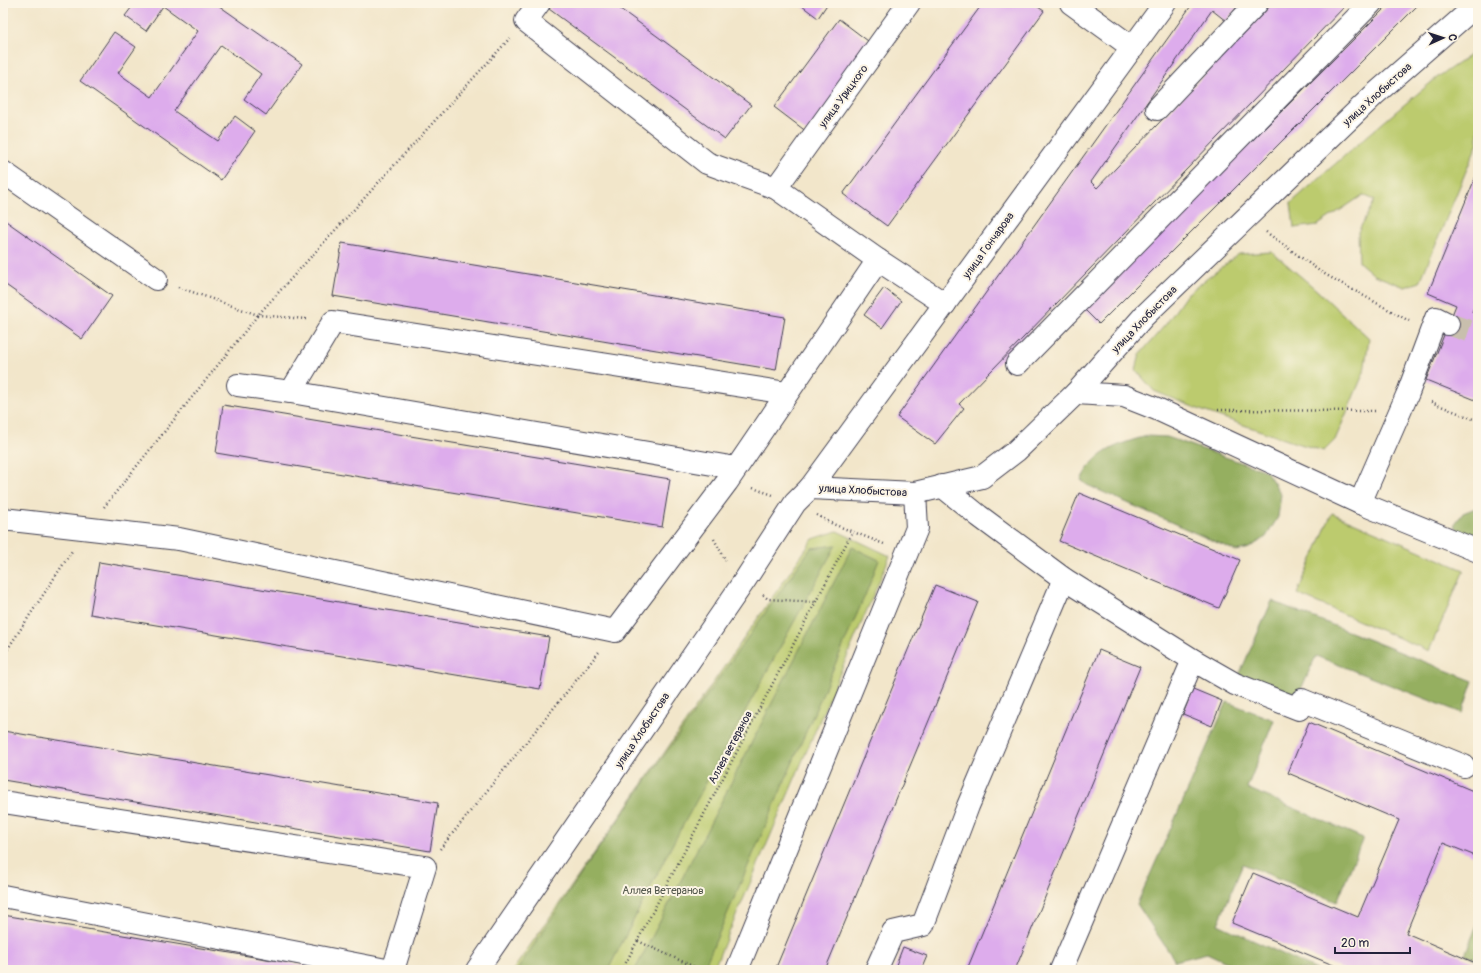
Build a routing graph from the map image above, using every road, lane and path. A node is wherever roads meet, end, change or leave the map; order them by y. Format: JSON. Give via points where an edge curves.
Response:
{"nodes":[{"id":1,"x":539,"y":3,"type":"edge"},
{"id":2,"x":910,"y":3,"type":"edge"},
{"id":3,"x":1071,"y":3,"type":"edge"},
{"id":4,"x":1166,"y":3,"type":"edge"},
{"id":5,"x":1257,"y":3,"type":"edge"},
{"id":6,"x":1371,"y":3,"type":"edge"},
{"id":7,"x":1478,"y":4,"type":"edge"},
{"id":8,"x":526,"y":21,"type":"junction"},
{"id":9,"x":1133,"y":48,"type":"junction"},
{"id":10,"x":1157,"y":109,"type":"dead end"},
{"id":11,"x":3,"y":172,"type":"edge"},
{"id":12,"x":776,"y":188,"type":"junction"},
{"id":13,"x":1249,"y":215,"type":"junction"},
{"id":14,"x":878,"y":260,"type":"junction"},
{"id":15,"x":156,"y":280,"type":"joint"},
{"id":16,"x":945,"y":304,"type":"junction"},
{"id":17,"x":258,"y":315,"type":"junction"},
{"id":18,"x":333,"y":322,"type":"junction"},
{"id":19,"x":1439,"y":328,"type":"joint"},
{"id":20,"x":1017,"y":364,"type":"dead end"},
{"id":21,"x":238,"y":385,"type":"dead end"},
{"id":22,"x":291,"y":392,"type":"junction"},
{"id":23,"x":1076,"y":393,"type":"junction"},
{"id":24,"x":787,"y":394,"type":"junction"},
{"id":25,"x":1404,"y":402,"type":"junction"},
{"id":26,"x":1212,"y":410,"type":"dead end"},
{"id":27,"x":1478,"y":421,"type":"edge"},
{"id":28,"x":736,"y":468,"type":"junction"},
{"id":29,"x":942,"y":486,"type":"junction"},
{"id":30,"x":810,"y":488,"type":"junction"},
{"id":31,"x":915,"y":493,"type":"junction"},
{"id":32,"x":1360,"y":503,"type":"junction"},
{"id":33,"x":701,"y":516,"type":"junction"},
{"id":34,"x":3,"y":519,"type":"edge"},
{"id":35,"x":87,"y":528,"type":"junction"},
{"id":36,"x":1478,"y":551,"type":"edge"},
{"id":37,"x":906,"y":553,"type":"junction"},
{"id":38,"x":730,"y":568,"type":"dead end"},
{"id":39,"x":1064,"y":579,"type":"junction"},
{"id":40,"x":768,"y":599,"type":"dead end"},
{"id":41,"x":815,"y":602,"type":"junction"},
{"id":42,"x":615,"y":631,"type":"junction"},
{"id":43,"x":3,"y":656,"type":"edge"},
{"id":44,"x":1192,"y":660,"type":"junction"},
{"id":45,"x":1464,"y":766,"type":"dead end"},
{"id":46,"x":3,"y":802,"type":"edge"},
{"id":47,"x":425,"y":867,"type":"junction"},
{"id":48,"x":3,"y":896,"type":"edge"},
{"id":49,"x":638,"y":941,"type":"junction"},
{"id":50,"x":386,"y":970,"type":"edge"},
{"id":51,"x":393,"y":970,"type":"edge"},
{"id":52,"x":477,"y":970,"type":"edge"},
{"id":53,"x":622,"y":970,"type":"edge"},
{"id":54,"x":701,"y":970,"type":"edge"},
{"id":55,"x":737,"y":970,"type":"edge"},
{"id":56,"x":876,"y":970,"type":"edge"},
{"id":57,"x":1061,"y":970,"type":"edge"}],
"edges":[{"from":1,"to":8,"type":"street"},
{"from":2,"to":12,"type":"street","name":"улица Урицкого"},
{"from":3,"to":9,"type":"street"},
{"from":4,"to":9,"type":"street","name":"улица Гончарова"},
{"from":5,"to":10,"type":"street"},
{"from":6,"to":20,"type":"street"},
{"from":7,"to":13,"type":"street","name":"улица Хлобыстова","via":[[1374,95]]},
{"from":8,"to":12,"type":"street","via":[[707,163]]},
{"from":8,"to":17,"type":"path"},
{"from":9,"to":16,"type":"street","name":"улица Гончарова"},
{"from":11,"to":15,"type":"street"},
{"from":12,"to":14,"type":"street"},
{"from":13,"to":19,"type":"path","via":[[1271,236],[1321,272]]},
{"from":13,"to":23,"type":"street","name":"улица Хлобыстова","via":[[1144,316]]},
{"from":14,"to":16,"type":"street"},
{"from":14,"to":24,"type":"street"},
{"from":15,"to":17,"type":"path"},
{"from":16,"to":30,"type":"street","name":"улица Гончарова"},
{"from":17,"to":18,"type":"path"},
{"from":17,"to":35,"type":"path"},
{"from":18,"to":22,"type":"street"},
{"from":18,"to":24,"type":"street"},
{"from":19,"to":25,"type":"street"},
{"from":21,"to":22,"type":"street"},
{"from":22,"to":28,"type":"street"},
{"from":23,"to":29,"type":"street","name":"улица Хлобыстова","via":[[1016,451],[982,477]]},
{"from":23,"to":32,"type":"street","via":[[1124,396],[1151,406]]},
{"from":24,"to":28,"type":"street"},
{"from":25,"to":26,"type":"path"},
{"from":25,"to":27,"type":"path"},
{"from":25,"to":32,"type":"street"},
{"from":28,"to":33,"type":"street"},
{"from":29,"to":31,"type":"street","name":"улица Хлобыстова"},
{"from":29,"to":39,"type":"street"},
{"from":30,"to":31,"type":"street","name":"улица Хлобыстова"},
{"from":30,"to":52,"type":"street","name":"улица Хлобыстова","via":[[795,503],[745,580]]},
{"from":31,"to":37,"type":"street","via":[[917,528]]},
{"from":32,"to":36,"type":"street"},
{"from":33,"to":38,"type":"path"},
{"from":33,"to":42,"type":"street"},
{"from":34,"to":35,"type":"street"},
{"from":35,"to":42,"type":"street","via":[[179,539]]},
{"from":35,"to":43,"type":"path"},
{"from":37,"to":41,"type":"path","name":"Аллея ветеранов","via":[[853,531]]},
{"from":37,"to":55,"type":"street"},
{"from":39,"to":44,"type":"street"},
{"from":39,"to":56,"type":"street","via":[[968,806],[922,925],[893,932]]},
{"from":40,"to":41,"type":"path"},
{"from":41,"to":49,"type":"path","name":"Аллея ветеранов"},
{"from":42,"to":47,"type":"path"},
{"from":44,"to":45,"type":"street","via":[[1235,684],[1299,710],[1302,700]]},
{"from":44,"to":57,"type":"street"},
{"from":46,"to":47,"type":"street"},
{"from":47,"to":51,"type":"street"},
{"from":48,"to":50,"type":"street"},
{"from":49,"to":53,"type":"path","name":"Аллея ветеранов"},
{"from":49,"to":54,"type":"path"}]}
